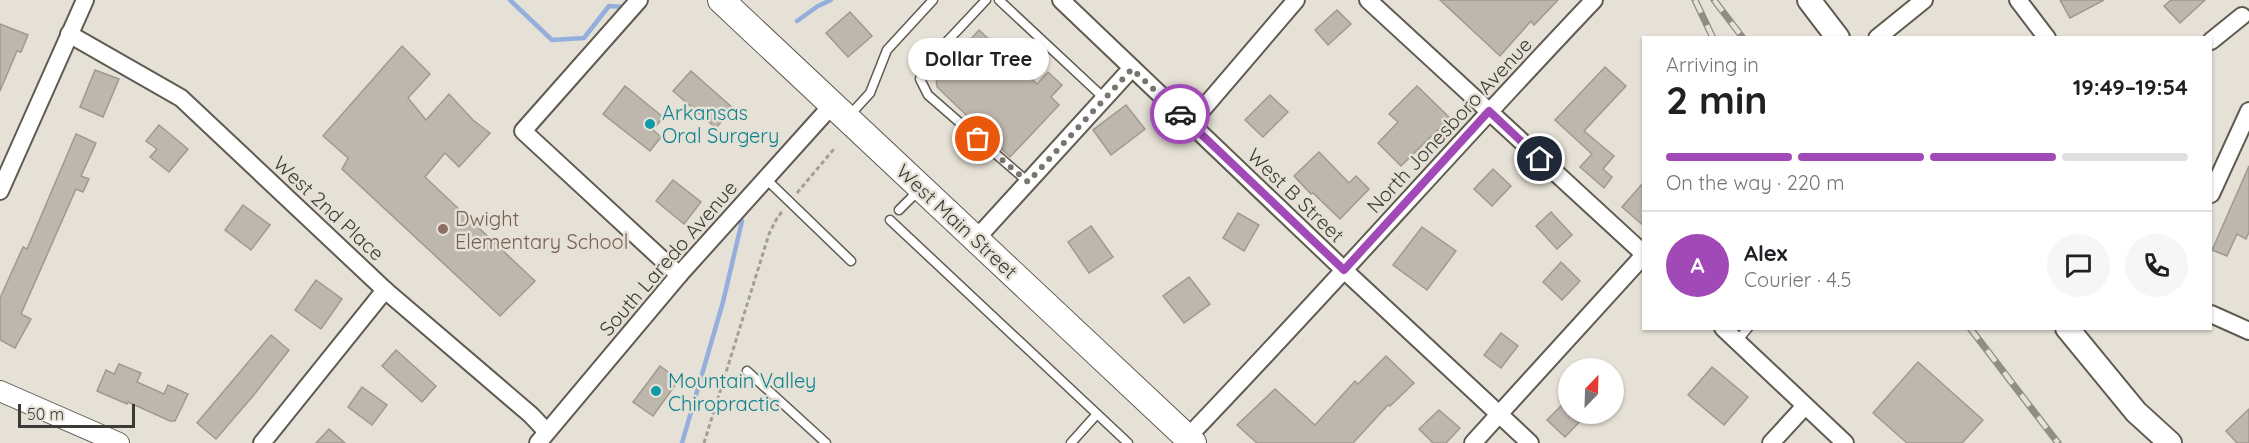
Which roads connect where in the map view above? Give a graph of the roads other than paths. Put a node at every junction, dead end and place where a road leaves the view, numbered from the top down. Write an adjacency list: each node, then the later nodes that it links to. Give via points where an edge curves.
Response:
1 (85, 0): 15 (street)
2 (639, 0): 39 (street, via 523,131)
3 (721, 0): 22 (main road, West Main Street)
4 (933, 0): 22 (lane, via 887,50 870,93)
5 (986, 0): 28 (lane, via 924,66 920,79 928,95)
6 (999, 0): 21 (lane)
7 (1061, 0): 20 (street, West B Street)
8 (1296, 0): 25 (street)
9 (1368, 0): 23 (street)
10 (1594, 0): 23 (street, North Jonesboro Avenue)
11 (1809, 0): 16 (main road)
12 (1924, 0): 17 (street)
13 (2018, 0): 18 (street)
14 (2242, 16): 19 (street)
15 (69, 34): 26 (street); 40 (street, West 2nd Place, via 181,98)
16 (1836, 36)
17 (1880, 36)
18 (2045, 36)
19 (2212, 40)
20 (1132, 69): 21 (street); 25 (street, West B Street)
21 (1105, 99): 28 (street)
22 (840, 111): 27 (street, South Laredo Avenue); 29 (main road, West Main Street)
23 (1489, 111): 35 (street); 38 (street, North Jonesboro Avenue)
24 (2249, 111): 31 (street)
25 (1190, 124): 38 (street, West B Street)
26 (7, 155): 30 (street)
27 (766, 179): 37 (lane); 39 (street, South Laredo Avenue)
28 (1028, 182): 34 (street)
29 (921, 187): 32 (lane); 34 (main road, West Main Street)
30 (0, 191)
31 (2212, 192)
32 (899, 210)
33 (890, 220): 48 (lane)
34 (976, 239): 51 (main road, West Main Street)
35 (1642, 252)
36 (1642, 256): 49 (street)
37 (851, 261)
38 (1344, 270): 49 (street, West B Street); 51 (street, North Jonesboro Avenue)
39 (679, 275): 50 (street, South Laredo Avenue)
40 (385, 290): 50 (street, West 2nd Place, via 531,415); 53 (street)
41 (2212, 314): 43 (street)
42 (2069, 330): 61 (main road, via 2136,412)
43 (2249, 331)
44 (1742, 335): 47 (street)
45 (747, 371): 54 (lane)
46 (0, 391): 52 (street)
47 (1805, 406): 59 (street); 60 (street)
48 (1097, 414): 55 (lane); 56 (lane)
49 (1499, 414): 57 (street); 58 (street, West B Street)
50 (542, 438)
51 (1187, 441)
52 (119, 443)
53 (262, 443)
54 (826, 443)
55 (1071, 443)
56 (1128, 443)
57 (1473, 443)
58 (1530, 443)
59 (1771, 443)
60 (1845, 443)
61 (2170, 443)

